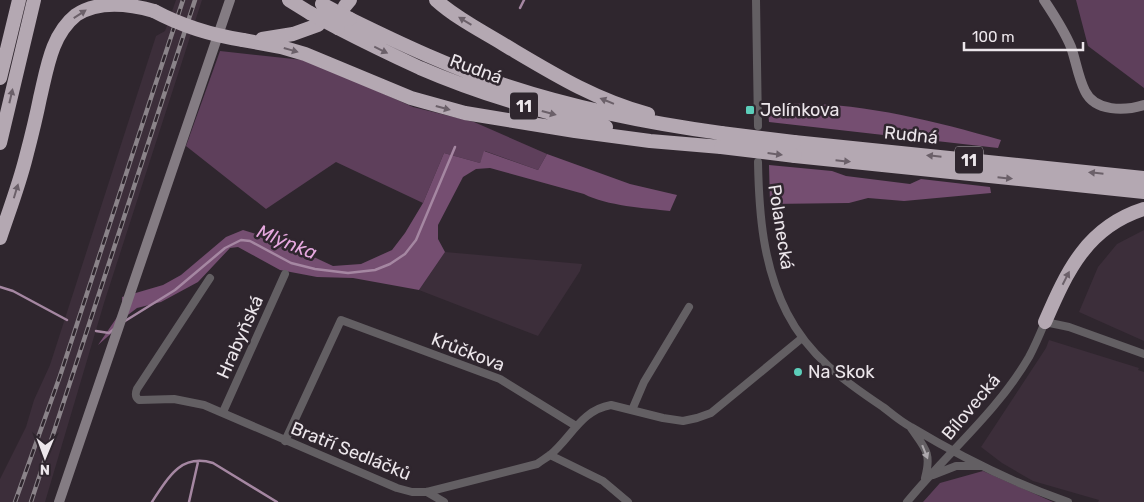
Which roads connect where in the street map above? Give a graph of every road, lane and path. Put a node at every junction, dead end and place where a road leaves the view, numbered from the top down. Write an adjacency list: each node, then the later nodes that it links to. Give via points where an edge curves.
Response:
1 (19, 0): 13 (highway)
2 (34, 0): 17 (highway, one-way to 2)
3 (133, 0): 11 (highway)
4 (230, 0): 40 (street)
5 (289, 0): 10 (highway, Rudná / 11)
6 (436, 0): 16 (highway, one-way to 6, via 594,96 469,24)
7 (756, 0): 15 (street)
8 (1044, 0): 14 (street, via 1068,41 1090,98 1110,108)
9 (348, 8): 10 (highway, Rudná / 11, bridge); 16 (highway, Rudná / 11, via 428,56 497,83 630,119)
10 (316, 10): 12 (highway, via 292,34); 18 (highway, Rudná / 11, one-way to 18, bridge, via 338,28 421,68 474,89 531,108 618,130)
11 (154, 11): 12 (highway, bridge, via 197,30); 23 (highway, one-way to 11, via 25,159 52,52 63,29 85,10 106,5 138,6)
12 (243, 40): 18 (highway, one-way to 18, via 305,54 411,98 465,113 650,141)
13 (0, 78)
14 (1144, 105)
15 (758, 126)
16 (721, 133): 20 (highway, Rudná / 11, one-way to 16, bridge)
17 (0, 143)
18 (721, 147): 21 (highway, Rudná / 11, one-way to 21, bridge)
19 (758, 162): 28 (street, Polanecká, via 758,196 768,262 782,303)
20 (1144, 178)
21 (1144, 192)
22 (1144, 209): 27 (highway, one-way to 22, via 1067,275 1086,246 1111,224)
23 (0, 238)
24 (285, 274): 31 (street, Hrabyňská)
25 (210, 278): 31 (street, Bratří Sedláčků, via 135,395 139,400 180,400)
26 (689, 307): 30 (street, via 644,382)
27 (1045, 322): 29 (street, via 1069,327); 35 (street, Bílovecká, via 1023,367)
28 (802, 338): 30 (street, Bratří Sedláčků, via 711,414 683,421); 33 (street, Polanecká, via 840,378)
29 (1144, 354)
30 (632, 410): 32 (street, Bratří Sedláčků, via 604,406 586,415)
31 (223, 412): 34 (street, Bratří Sedláčků)
32 (576, 426): 34 (street, Krůčkova, via 500,379 341,320); 36 (street, Bratří Sedláčků)
33 (909, 427): 35 (street, Polanecká); 38 (street, one-way to 38, via 927,451 929,464)
34 (285, 441): 39 (street, Bratří Sedláčků, via 397,488)
35 (954, 451): 37 (street, Polanecká); 38 (street, Bílovecká)
36 (550, 455): 39 (street, Bratří Sedláčků, via 537,464); 42 (street, via 603,481)
37 (984, 467): 38 (street, via 956,466); 44 (street, Polanecká)
38 (925, 480): 43 (street, Bílovecká)
39 (427, 492): 41 (street)
40 (59, 502)
41 (444, 502)
42 (628, 502)
43 (907, 502)
44 (1068, 502)

